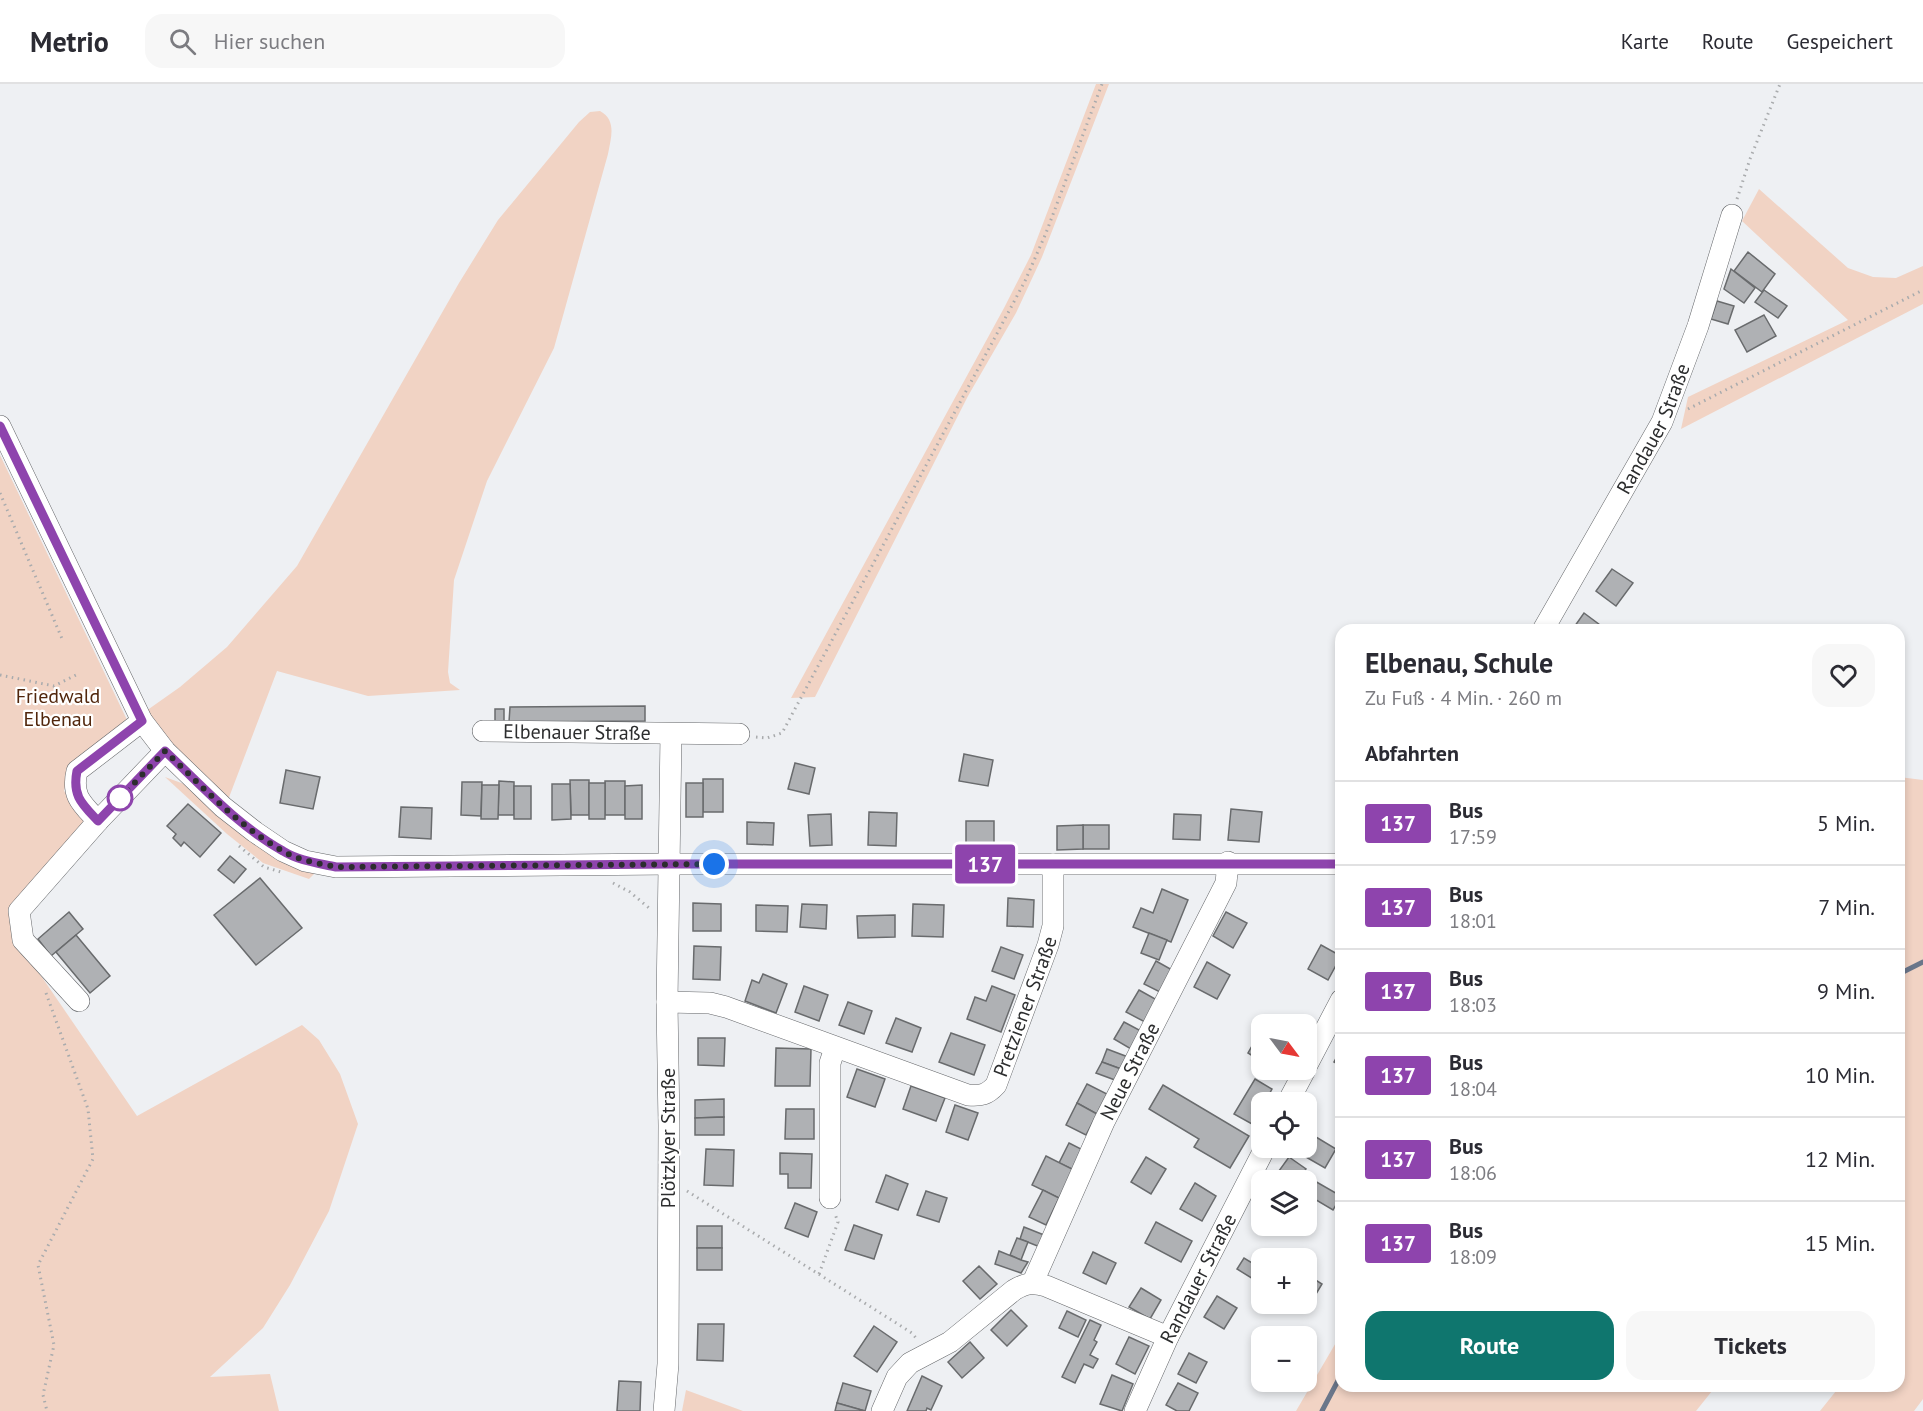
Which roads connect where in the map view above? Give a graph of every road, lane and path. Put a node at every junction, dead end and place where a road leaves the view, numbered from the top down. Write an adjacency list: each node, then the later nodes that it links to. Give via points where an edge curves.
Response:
1 (1102, 84): 15 (path, via 1025,280 782,734 767,738)
2 (1780, 84): 3 (path)
3 (1732, 215): 5 (street, Randauer Straße, via 1698,326)
4 (1923, 290): 5 (path)
5 (1662, 422): 8 (street, Randauer Straße)
6 (0, 426): 12 (street)
7 (0, 494): 9 (path)
8 (1546, 624)
9 (63, 641)
10 (78, 674): 11 (path, via 54,686)
11 (0, 675)
12 (142, 721): 16 (street); 17 (street, via 77,771 74,783 78,798)
13 (483, 731): 14 (street, Elbenauer Straße)
14 (671, 734): 15 (street, Elbenauer Straße); 19 (street, Elbenauer Straße)
15 (740, 734)
16 (165, 751): 17 (street); 19 (street, via 223,807 283,852 305,861 336,867)
17 (98, 821): 23 (street, via 19,911 23,940)
18 (1228, 862): 20 (street); 21 (street); 32 (street, Neue Straße, via 1226,883 1104,1122)
19 (669, 864): 20 (street); 24 (street, Plötzkyer Straße)
20 (1053, 864): 27 (street, Pretziener Straße, via 1053,926 1048,945 996,1085 989,1093 968,1095)
21 (1335, 864)
22 (45, 992): 35 (path, via 88,1109 93,1159 38,1265 54,1345 43,1395)
23 (79, 1001)
24 (667, 1002): 27 (street, Pretziener Straße, via 726,1007); 29 (street, Plötzkyer Straße)
25 (1335, 1012): 26 (street)
26 (1317, 1047)
27 (835, 1048): 30 (street, via 830,1063)
28 (1260, 1158): 33 (street, Randauer Straße)
29 (669, 1186): 31 (path, via 681,1187); 36 (street, Plötzkyer Straße)
30 (830, 1198): 31 (path, via 838,1222)
31 (819, 1274): 34 (path, via 912,1333)
32 (1033, 1282): 33 (street); 34 (street, via 1014,1290 950,1342)
33 (1168, 1337): 38 (street, Randauer Straße)
34 (926, 1355): 37 (street, via 897,1377)
35 (47, 1411)
36 (664, 1411)
37 (882, 1411)
38 (1135, 1411)

